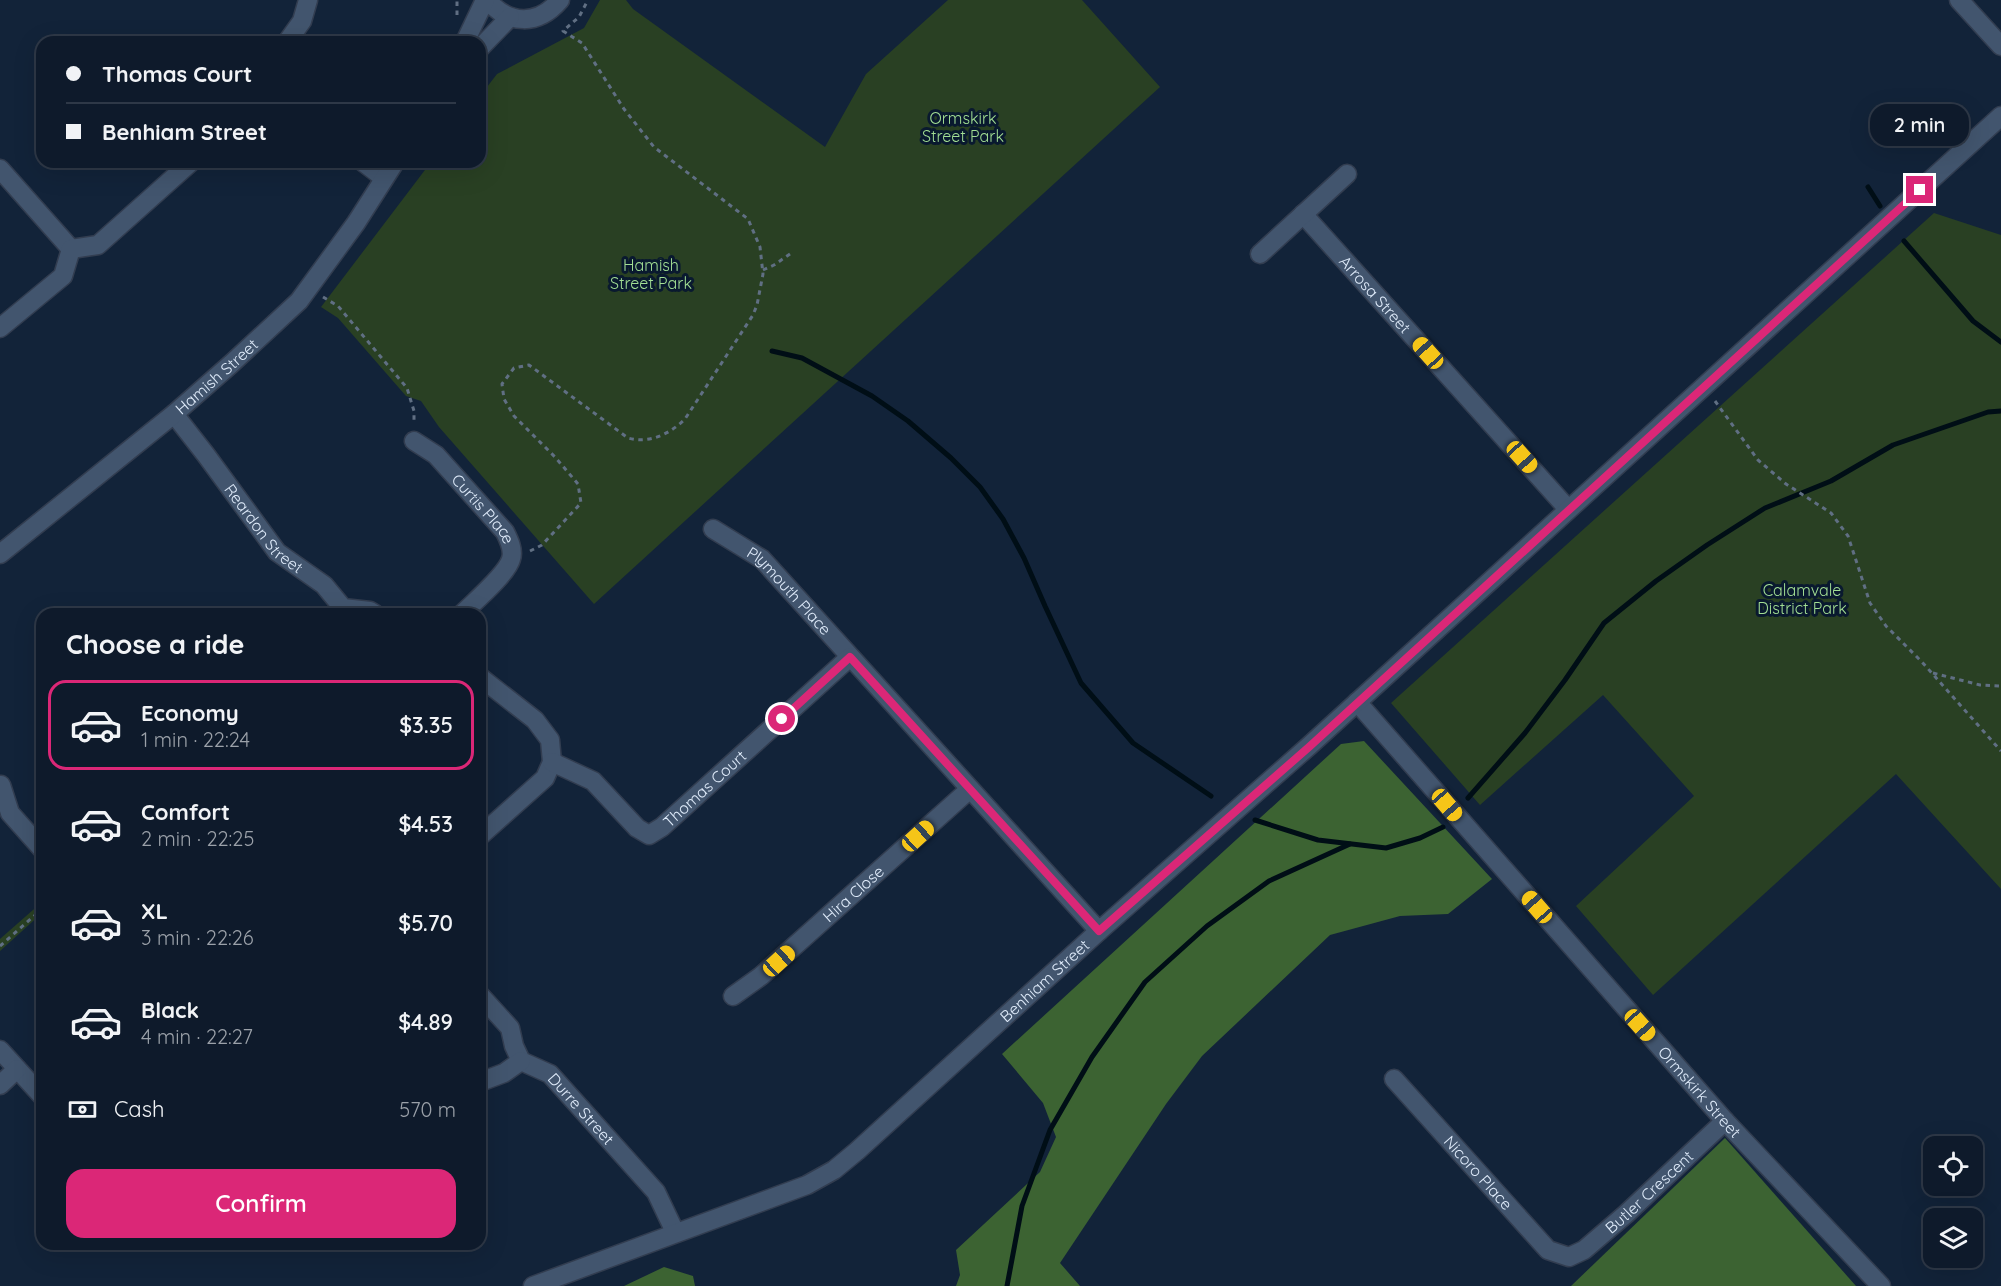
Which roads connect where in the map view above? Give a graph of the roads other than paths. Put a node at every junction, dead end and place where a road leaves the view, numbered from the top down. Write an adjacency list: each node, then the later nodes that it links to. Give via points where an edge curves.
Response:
1 (308, 0): 6 (street, via 302,21)
2 (486, 0): 5 (street); 7 (street)
3 (560, 0): 5 (street, via 539,17)
4 (1959, 0): 9 (street)
5 (510, 17): 8 (street)
6 (291, 36)
7 (468, 36)
8 (486, 42)
9 (2001, 46)
10 (2001, 116): 23 (street, Benhiam Street)
11 (184, 168): 18 (street, via 98,245)
12 (371, 168): 16 (street)
13 (391, 168): 16 (street, Hamish Street)
14 (0, 169): 18 (street)
15 (1347, 174): 17 (street)
16 (384, 178): 21 (street, Hamish Street, via 299,301)
17 (1303, 214): 19 (street); 23 (street, Arrosa Street)
18 (70, 249): 20 (street, via 63,276)
19 (1260, 254)
20 (0, 328)
21 (174, 414): 25 (street, Hamish Street); 26 (street, Reardon Street, via 277,552 324,585)
22 (414, 441): 27 (street, Curtis Place, via 436,455 505,532 511,545 512,559 506,570)
23 (1568, 508): 30 (street, Benhiam Street)
24 (713, 529): 28 (street, Plymouth Place, via 762,559)
25 (0, 554)
26 (339, 608)
27 (468, 608)
28 (850, 657): 31 (street, Thomas Court, via 649,835 637,828 593,781); 33 (street, Plymouth Place)
29 (486, 682): 31 (street, via 535,720 550,740)
30 (1357, 702): 36 (street, Benhiam Street); 46 (street, Ormskirk Street)
31 (552, 762): 34 (street, via 545,778)
32 (2, 785): 35 (street, via 10,813)
33 (970, 789): 36 (street, Plymouth Place); 37 (street, Hira Close)
34 (486, 831)
35 (36, 842)
36 (1099, 931): 47 (street, Benhiam Street, via 834,1170 807,1185)
37 (734, 996)
38 (486, 1002): 40 (street, via 510,1028)
39 (0, 1050): 41 (street)
40 (521, 1061): 43 (street); 47 (street, Durre Street, via 550,1074 649,1183)
41 (17, 1069): 44 (street); 45 (street)
42 (1394, 1079): 48 (street, Nicoro Place, via 1548,1250)
43 (486, 1080)
44 (0, 1085)
45 (36, 1090)
46 (1725, 1121): 48 (street, Butler Crescent, via 1626,1214 1584,1250); 50 (street, Ormskirk Street)
47 (675, 1232): 49 (street, Benhiam Street)
48 (1569, 1257)
49 (533, 1286)
50 (1881, 1286)

